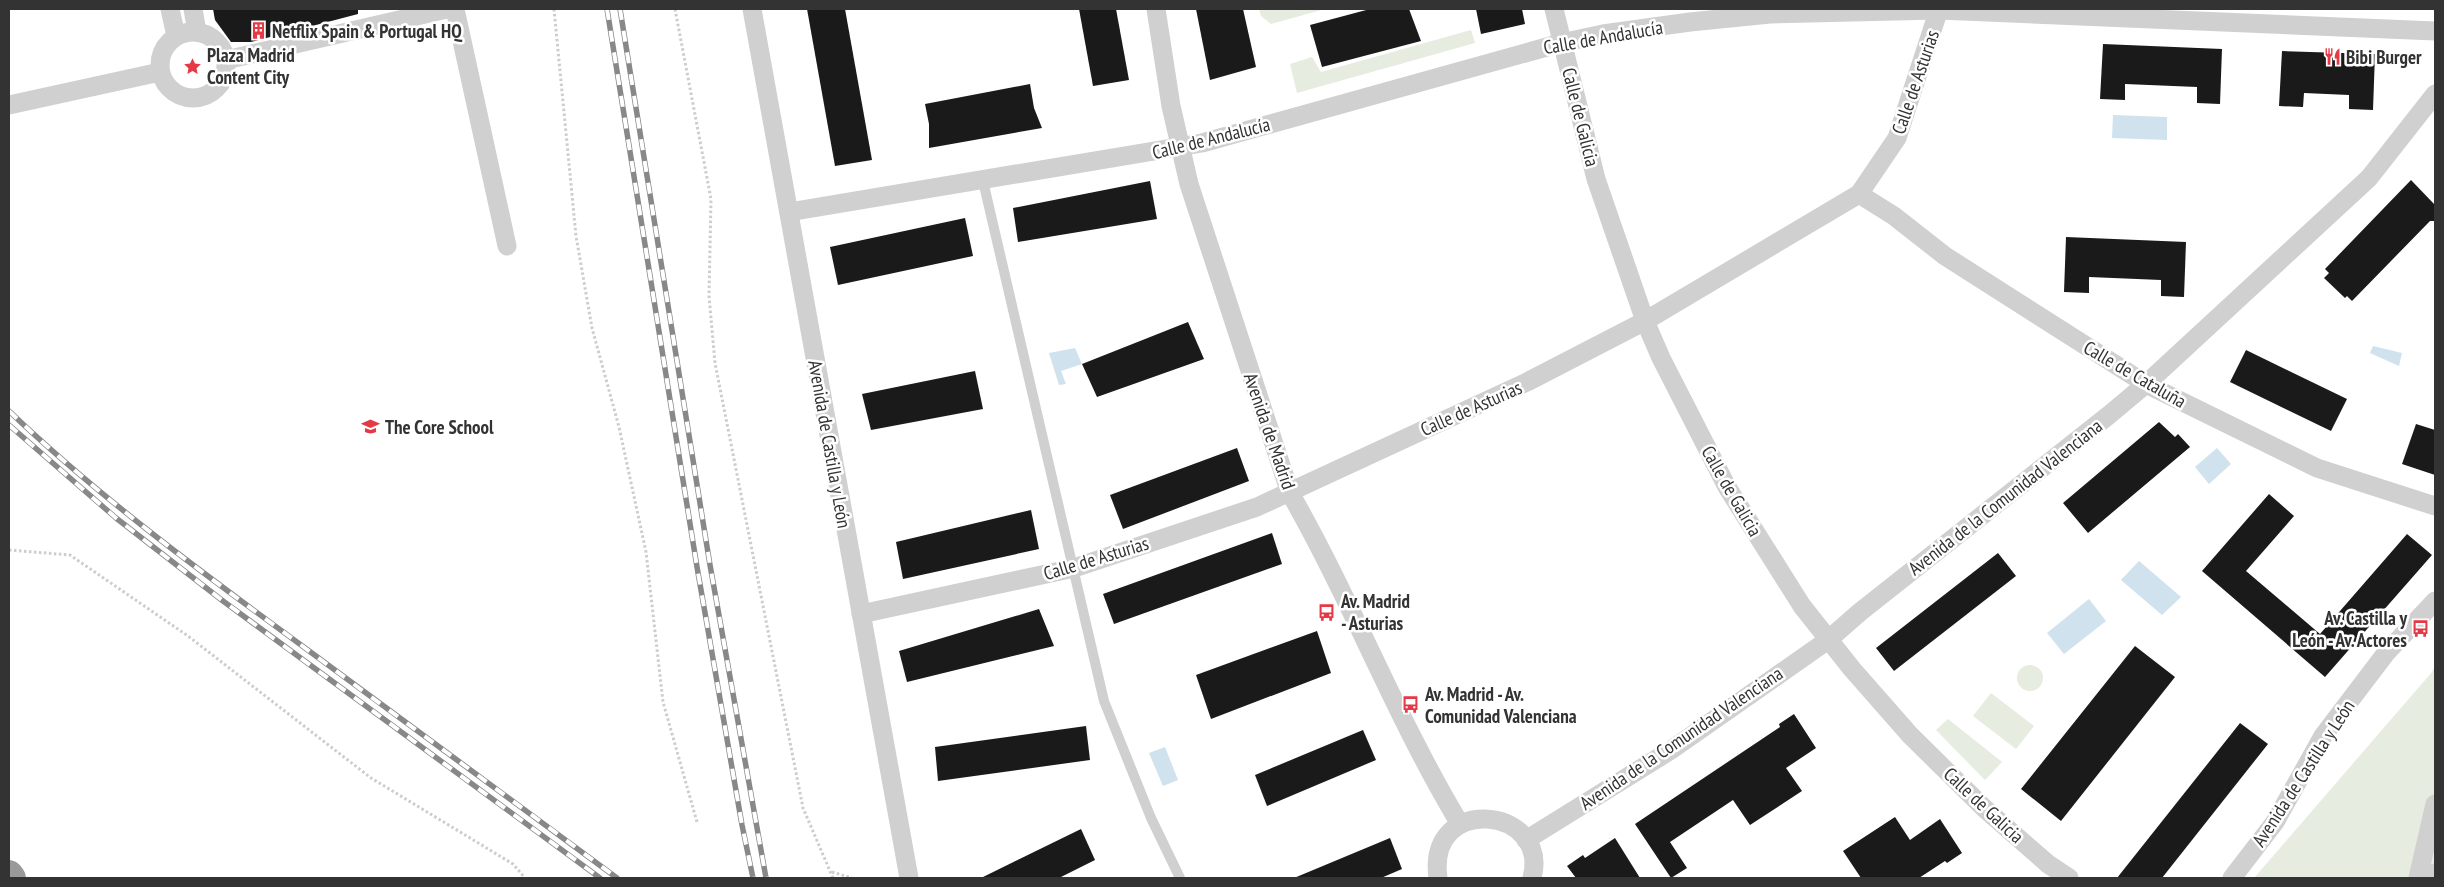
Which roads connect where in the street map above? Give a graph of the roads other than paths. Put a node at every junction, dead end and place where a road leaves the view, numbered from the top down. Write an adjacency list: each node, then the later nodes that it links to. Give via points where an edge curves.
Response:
1 (170, 9): 11 (street)
2 (193, 9): 10 (street)
3 (446, 9): 13 (street)
4 (454, 9): 21 (street)
5 (752, 9): 20 (street, Avenida de Castilla y León)
6 (1156, 9): 17 (street, Avenida de Madrid)
7 (1554, 9): 12 (street, Calle de Galicia)
8 (1939, 9): 9 (street, Calle de Andalucía); 12 (street, Calle de Andalucía, via 1760,15 1651,27); 19 (street, Calle de Asturias, via 1897,138)
9 (2435, 30)
10 (197, 32): 11 (street); 13 (street, via 216,41)
11 (176, 36): 14 (street, via 162,51)
12 (1561, 43): 17 (street, Calle de Andalucía); 22 (street, Calle de Galicia, via 1596,179)
13 (226, 60): 14 (street, via 222,82 201,98 178,95 164,82)
14 (160, 72): 16 (street)
15 (2435, 94): 23 (street, Avenida de la Comunidad Valenciana, via 2368,178)
16 (9, 105)
17 (1181, 148): 18 (street, Calle de Andalucía); 24 (street, Avenida de Madrid, via 1189,184)
18 (983, 181): 20 (street, Calle de Andalucía); 26 (lane)
19 (1859, 194): 22 (street, Calle de Asturias); 23 (street, Calle de Cataluña, via 1894,216 1945,256)
20 (789, 212): 28 (street, Avenida de Castilla y León)
21 (507, 246)
22 (1645, 321): 24 (street, Calle de Asturias, via 1527,382 1309,481); 29 (street, Calle de Galicia, via 1727,487 1802,606)
23 (2146, 384): 25 (street, Calle de Cataluña, via 2317,468); 29 (street, Avenida de la Comunidad Valenciana)
24 (1290, 493): 26 (street, Calle de Asturias); 31 (street, Avenida de Madrid, via 1309,525 1388,691)
25 (2435, 506)
26 (1074, 568): 28 (street, Calle de Asturias); 37 (lane, via 1104,701 1151,818)
27 (2435, 600): 41 (street, Avenida de Castilla y León, via 2386,653 2323,736 2275,822)
28 (861, 614): 36 (street, Avenida de Castilla y León)
29 (1828, 640): 32 (street, Avenida de la Comunidad Valenciana, via 1671,750); 40 (street, Calle de Galicia, via 1910,735 2048,864)
30 (2435, 804): 34 (street)
31 (1460, 824): 32 (street, via 1474,819 1505,821); 38 (street, via 1440,849)
32 (1526, 840): 39 (street, via 1533,855)
33 (9, 874): 35 (highway)
34 (2427, 877)
35 (12, 878)
36 (909, 878)
37 (1180, 878)
38 (1438, 878)
39 (1532, 878)
40 (2069, 878)
41 (2232, 878)

